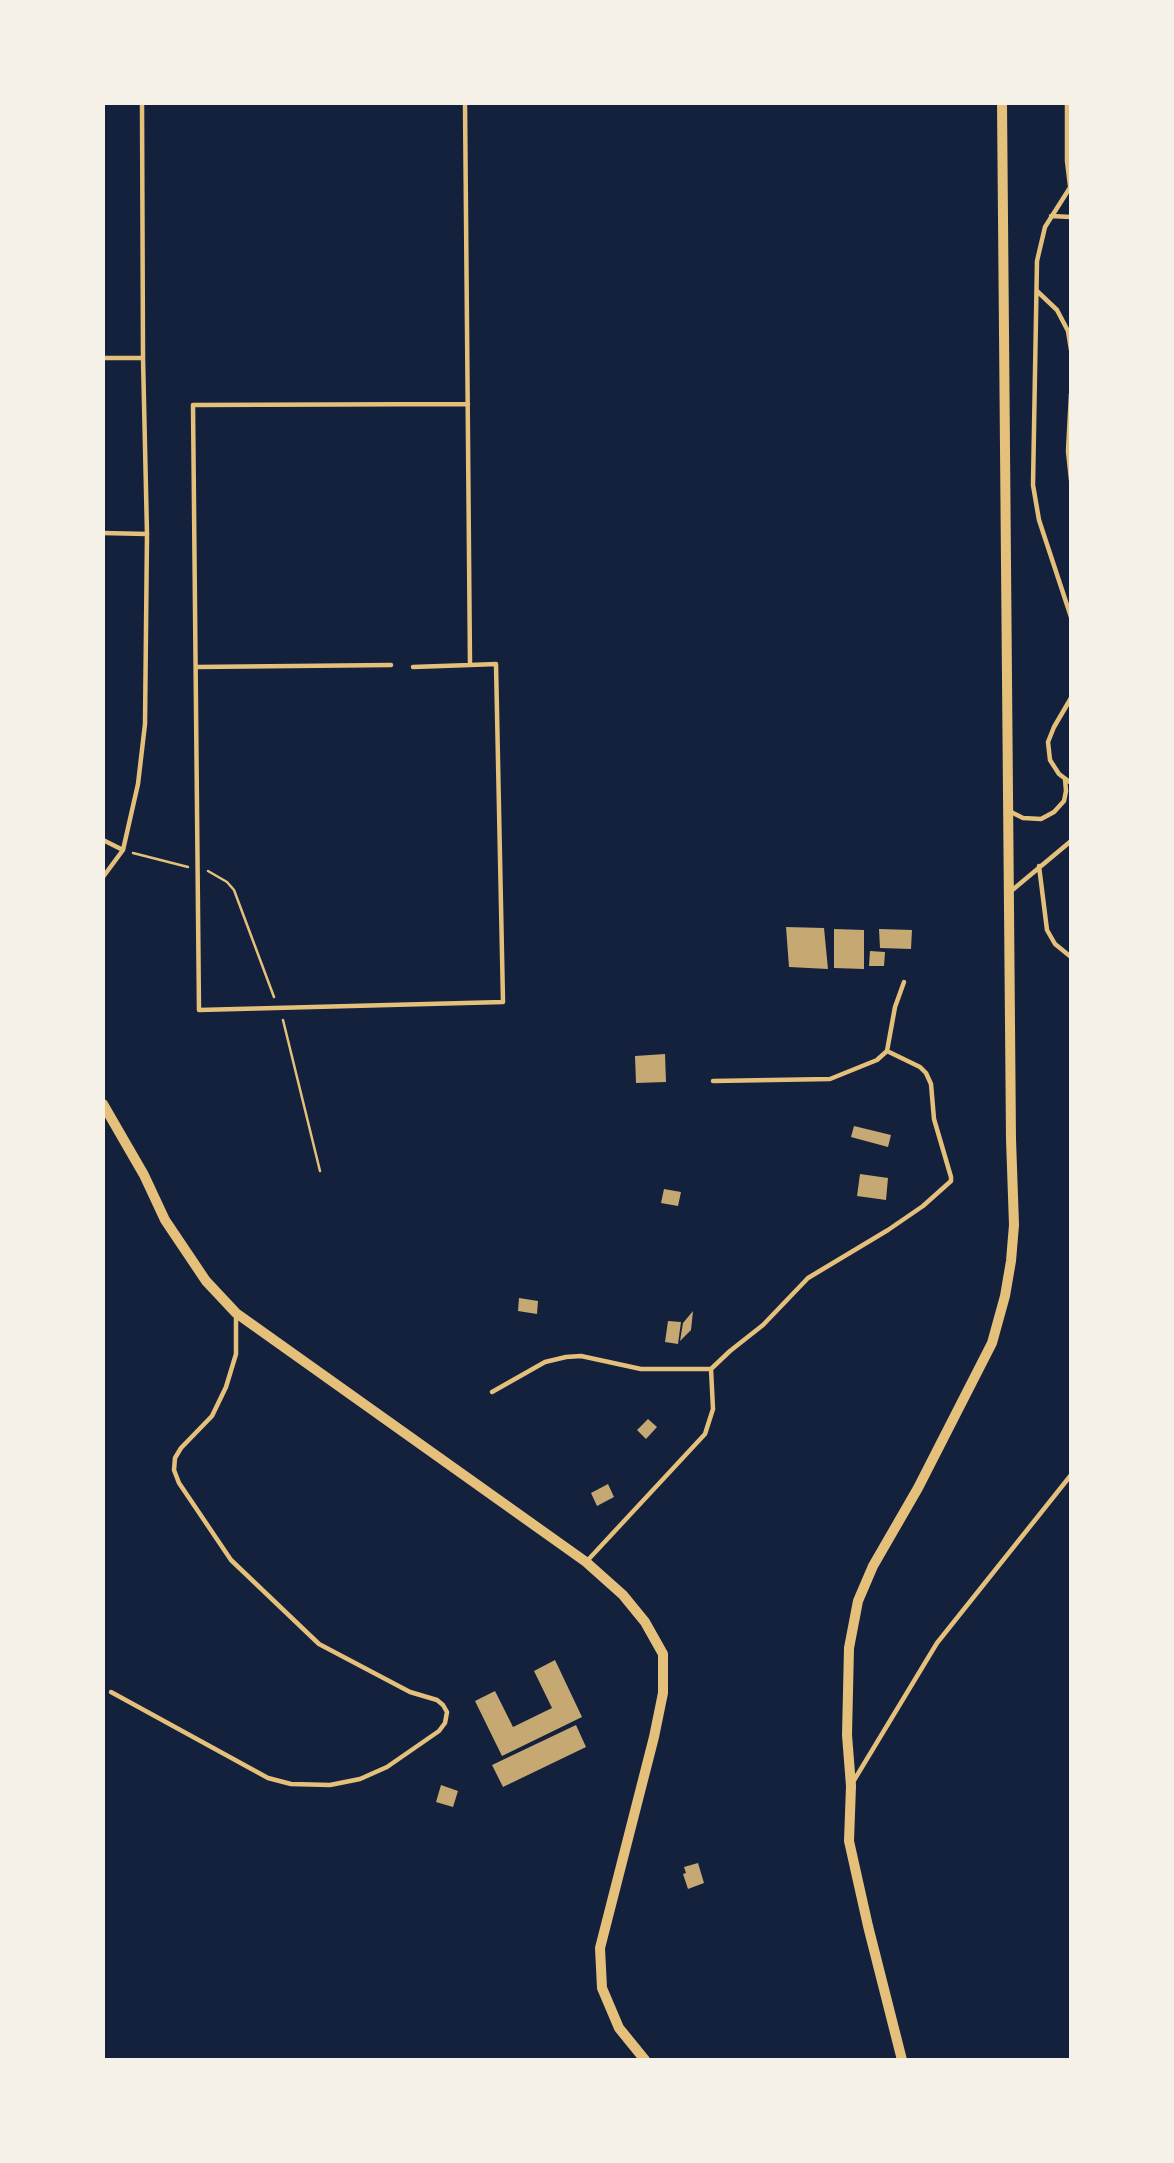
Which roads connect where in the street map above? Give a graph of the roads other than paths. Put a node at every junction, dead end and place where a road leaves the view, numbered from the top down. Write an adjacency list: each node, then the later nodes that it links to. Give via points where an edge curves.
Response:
1 (142, 103): 11 (lane)
2 (465, 103): 13 (lane)
3 (1002, 103): 25 (street)
4 (1067, 103): 5 (lane)
5 (1070, 186): 6 (lane)
6 (1050, 216): 7 (lane); 8 (lane, via 1037,261)
7 (1071, 217)
8 (1037, 290): 9 (lane, via 1057,310); 17 (lane, via 1033,485 1039,520)
9 (1071, 350)
10 (103, 358): 11 (lane)
11 (143, 358): 16 (lane)
12 (1071, 394): 14 (lane)
13 (468, 404): 19 (lane); 20 (lane, via 193,405)
14 (1071, 480)
15 (103, 533): 16 (lane)
16 (147, 534): 28 (lane, via 145,724)
17 (1071, 617)
18 (391, 665): 20 (lane)
19 (470, 665): 20 (lane, via 496,664 503,1002 199,1010); 21 (lane)
20 (196, 667)
21 (413, 667)
22 (1071, 698): 23 (lane, via 1048,742 1050,760)
23 (1065, 779): 24 (lane); 25 (lane, via 1063,801 1054,812 1029,819)
24 (1071, 783)
25 (1008, 811): 31 (street)
26 (103, 840): 28 (lane)
27 (1071, 841): 29 (lane)
28 (123, 850): 30 (lane)
29 (1039, 866): 31 (lane); 32 (lane, via 1046,930)
30 (103, 877)
31 (1010, 892): 43 (street, via 1014,1225 1005,1296 992,1343 858,1601 849,1648 846,1735)
32 (1071, 957)
33 (904, 982): 34 (lane)
34 (887, 1051): 35 (lane, via 877,1060 830,1079); 38 (lane, via 926,1073 951,1181 888,1230 808,1278 763,1325)
35 (713, 1081)
36 (103, 1104): 37 (street, via 165,1220 206,1281)
37 (236, 1313): 41 (street); 42 (lane, via 236,1354 226,1387 212,1416 175,1458 179,1483 231,1560 319,1644 410,1692 437,1700 447,1712 445,1723 387,1767 360,1779 330,1785 291,1784 268,1778)
38 (710, 1369): 39 (lane, via 641,1369 566,1357 545,1362); 41 (lane, via 713,1409 705,1434)
39 (492, 1392)
40 (1071, 1475): 43 (lane, via 937,1643)
41 (586, 1562): 44 (street, via 623,1595 663,1654 663,1693 654,1737 600,1948 602,1988 619,2028)
42 (111, 1692)
43 (851, 1786): 45 (street, via 849,1841)
44 (645, 2060)
45 (902, 2060)

